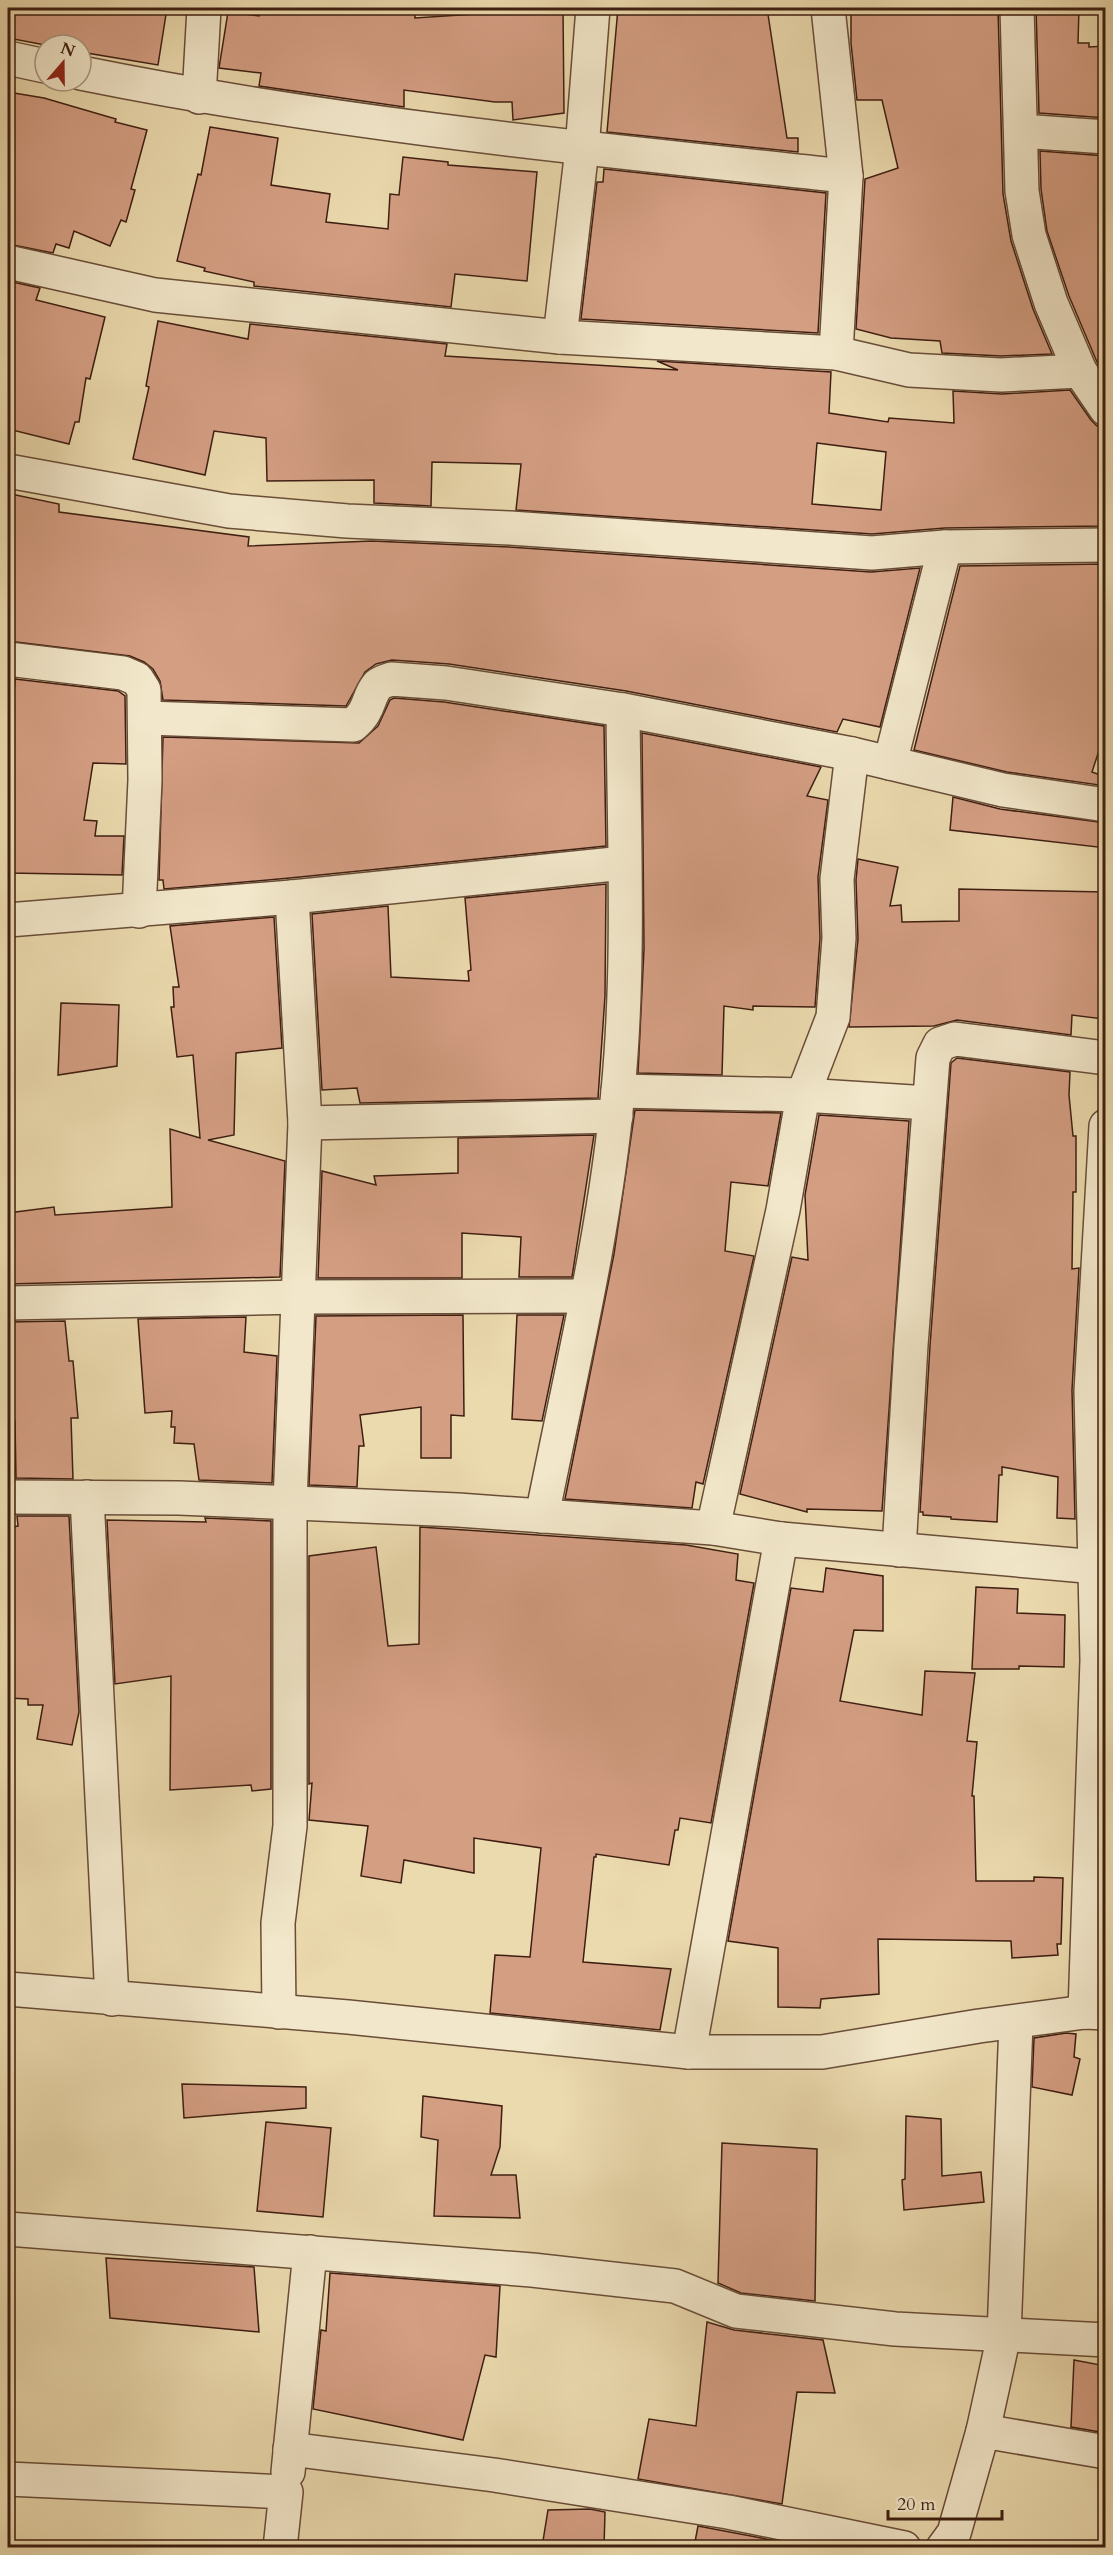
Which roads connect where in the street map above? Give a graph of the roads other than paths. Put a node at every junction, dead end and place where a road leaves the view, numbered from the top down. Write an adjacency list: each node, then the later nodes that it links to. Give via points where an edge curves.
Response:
1 (204, 8): 8 (street)
2 (593, 8): 11 (street)
3 (828, 8): 12 (street)
4 (1017, 8): 9 (street)
5 (8, 58): 6 (street)
6 (33, 63)
7 (93, 75): 8 (street)
8 (199, 97): 11 (street)
9 (1021, 131): 10 (street); 16 (street, via 1022,191 1029,235 1051,303)
10 (1106, 137)
11 (582, 149): 12 (street); 14 (street)
12 (846, 176): 15 (street)
13 (8, 262): 14 (street, via 155,295)
14 (560, 337): 15 (street)
15 (836, 353): 16 (street, via 909,370 1000,375)
16 (1080, 370): 17 (street)
17 (1106, 409)
18 (8, 471): 20 (street, via 241,512 872,553)
19 (1106, 545): 20 (street)
20 (945, 547): 25 (street)
21 (8, 658): 23 (street, via 123,673 136,679 144,690)
22 (623, 711): 23 (street, via 446,683 391,679 376,686 369,707 353,725); 24 (street); 27 (street)
23 (146, 718): 29 (street)
24 (852, 754): 25 (street); 32 (street, via 837,879 839,938 833,1017)
25 (890, 763): 26 (street, via 1003,790)
26 (1106, 805)
27 (624, 863): 28 (street); 33 (street, via 627,953)
28 (292, 897): 29 (street); 35 (street)
29 (139, 911): 30 (street)
30 (8, 920)
31 (1106, 1058): 34 (street, via 955,1039 940,1044 933,1058)
32 (803, 1095): 33 (street); 34 (street); 44 (street, via 783,1210)
33 (617, 1103): 35 (street); 37 (street)
34 (928, 1103): 46 (street)
35 (305, 1123): 38 (street)
36 (1106, 1126): 47 (street, via 1091,1391)
37 (586, 1296): 38 (street); 43 (street)
38 (300, 1297): 39 (street); 42 (street)
39 (8, 1304)
40 (8, 1497): 41 (street)
41 (87, 1497): 42 (street); 49 (street)
42 (290, 1503): 43 (street); 50 (street, via 290,1826 278,1923)
43 (542, 1516): 44 (street)
44 (713, 1528): 45 (street)
45 (781, 1539): 46 (street); 53 (street)
46 (899, 1550): 47 (street)
47 (1101, 1567): 51 (street)
48 (8, 1989): 49 (street)
49 (112, 1999): 50 (street)
50 (279, 2012): 53 (street)
51 (1095, 2013): 52 (street)
52 (1016, 2023): 53 (street, via 822,2052); 56 (street)
53 (689, 2052)
54 (8, 2229): 55 (street)
55 (310, 2252): 56 (street, via 675,2286 736,2311 895,2329); 59 (street)
56 (1004, 2335): 57 (street); 58 (street)
57 (1106, 2340)
58 (983, 2431): 60 (street); 65 (street, via 954,2533)
59 (290, 2449): 62 (street); 64 (street, via 506,2476 728,2512)
60 (1106, 2452)
61 (8, 2480): 62 (street)
62 (286, 2492): 63 (street)
63 (280, 2547)
64 (904, 2547)
65 (943, 2547)

